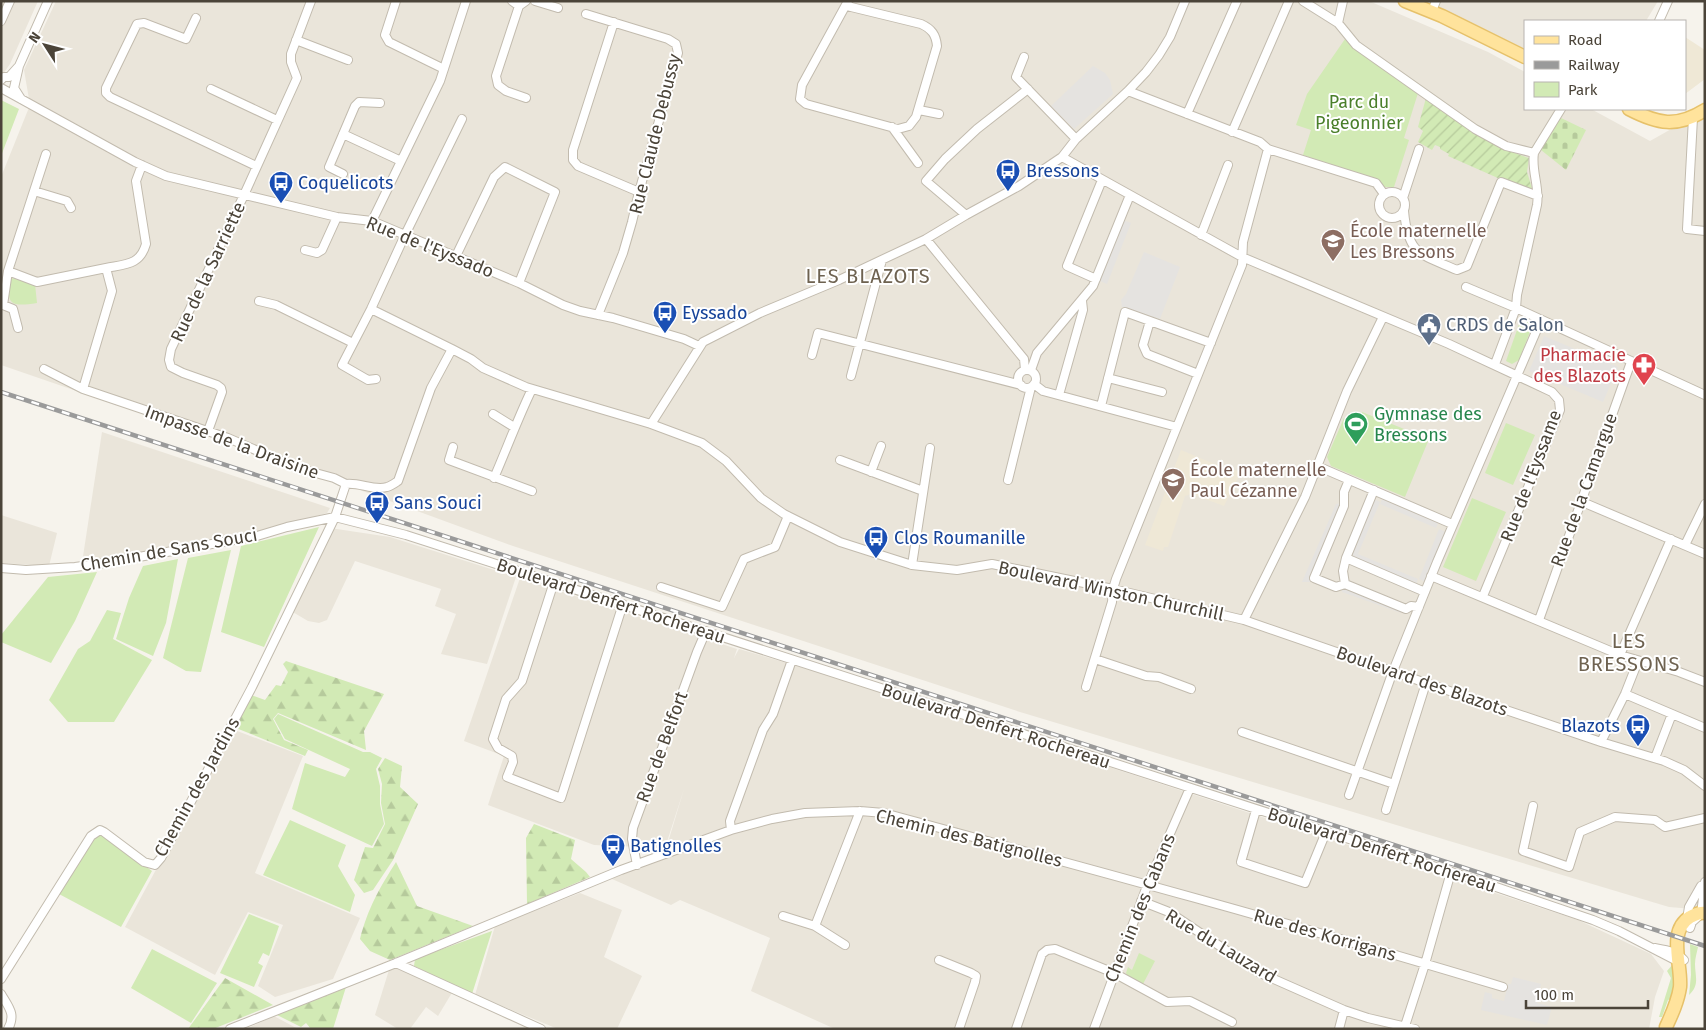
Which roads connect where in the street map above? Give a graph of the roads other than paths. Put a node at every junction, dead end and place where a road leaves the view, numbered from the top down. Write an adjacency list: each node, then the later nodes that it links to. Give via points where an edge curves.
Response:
1 (10, 1): 21 (street)
2 (48, 1): 30 (street, via 19,66)
3 (311, 1): 25 (street)
4 (396, 1): 29 (street, via 386,27 388,42)
5 (466, 1): 29 (street)
6 (526, 1): 15 (street)
7 (535, 1): 18 (street)
8 (1185, 1): 33 (street, via 1159,55)
9 (1237, 1): 41 (street)
10 (1289, 1): 46 (street)
11 (1304, 1): 24 (street)
12 (1343, 1): 24 (street)
13 (1405, 1): 17 (main road)
14 (1668, 1): 22 (street)
15 (515, 4): 34 (street, via 496,76 498,85 506,91)
16 (847, 4): 36 (street, via 930,28 937,46); 45 (street, via 802,85 800,98 806,104)
17 (1434, 6): 26 (main road)
18 (558, 8)
19 (586, 14): 23 (street, Rue Claude Debussy)
20 (196, 18): 58 (street, via 186,39 137,24 106,93)
21 (1, 20)
22 (1659, 20)
23 (614, 22): 62 (street, via 573,150 573,160 578,166); 62 (street, Rue Claude Debussy, via 668,39 678,49)
24 (1338, 23): 51 (street, via 1356,45 1475,129 1506,146)
25 (296, 40): 28 (street); 44 (street, via 291,62 297,78)
26 (1524, 56)
27 (1024, 57): 32 (street, via 1016,77)
28 (348, 60)
29 (444, 69): 54 (street)
30 (7, 82): 56 (street, Rue de l'Eyssado, via 22,100)
31 (211, 89): 44 (street)
32 (1028, 89): 48 (street); 70 (street, via 977,129 926,181)
33 (1128, 91): 41 (street); 48 (street)
34 (526, 98)
35 (380, 103): 47 (street, via 359,102)
36 (919, 110): 40 (street); 45 (street, via 909,126)
37 (1559, 110): 51 (street)
38 (1631, 110): 42 (main road, via 1658,122 1671,123)
39 (1705, 110): 42 (main road)
40 (939, 114)
41 (1186, 114): 46 (street)
42 (1692, 118): 73 (street, via 1687,229)
43 (462, 119): 74 (street)
44 (278, 120): 58 (street)
45 (892, 127): 55 (street)
46 (1232, 132): 49 (street, via 1260,142)
47 (344, 134): 54 (street); 59 (street, via 329,167)
48 (1076, 139): 53 (street)
49 (1268, 149): 63 (street, via 1376,183); 79 (street, via 1243,242)
50 (1419, 149): 67 (street)
51 (1534, 153): 66 (street)
52 (46, 154): 61 (street)
53 (1062, 157): 60 (street, Rue de l'Eyssame); 70 (street, via 1019,186)
54 (401, 161): 72 (street)
55 (918, 163)
56 (142, 165): 64 (street, Rue de l'Eyssado, via 166,176); 81 (street, via 136,181 146,244 143,253 137,261)
57 (1228, 165): 75 (street)
58 (256, 166): 64 (street)
59 (343, 174)
60 (1102, 180): 65 (street, Rue de l'Eyssame); 84 (street, via 1067,266)
61 (34, 191): 68 (street, via 68,201); 82 (street)
62 (639, 192): 90 (street, Rue Claude Debussy, via 623,253)
63 (1384, 194): 67 (street, via 1396,192); 69 (street, via 1379,202 1382,214 1394,218)
64 (244, 195): 71 (street, Rue de l'Eyssado); 122 (street, Rue de la Sarriette, via 170,354 171,367 221,388)
65 (1130, 196): 75 (street, Rue de l'Eyssame); 84 (street)
66 (1538, 196): 69 (street, via 1501,182 1467,266 1457,270 1414,249); 88 (street)
67 (1404, 198): 69 (street)
68 (71, 208)
69 (1404, 211)
70 (966, 215): 76 (street)
71 (337, 217): 72 (street, Rue de l'Eyssado); 77 (street, via 322,250 317,254)
72 (372, 221): 74 (street, Rue de l'Eyssado)
73 (1705, 230)
74 (405, 235): 78 (street, Rue de l'Eyssado); 89 (street)
75 (1202, 235): 79 (street, Rue de l'Eyssame)
76 (926, 239): 80 (street); 104 (street, via 1024,359)
77 (305, 250)
78 (456, 256): 83 (street, Rue de l'Eyssado); 83 (street, via 494,177 504,167 555,192)
79 (1242, 257): 91 (street, Rue de l'Eyssame); 97 (street)
80 (882, 260): 96 (street); 98 (street, via 711,336)
81 (106, 268): 82 (street, via 37,282); 112 (street, via 112,291)
82 (8, 271): 94 (street, via 3,306 13,309)
83 (519, 283): 90 (street, Rue de l'Eyssado, via 563,305)
84 (1094, 283): 87 (street)
85 (1466, 287): 88 (street)
86 (259, 301): 95 (street, via 276,305)
87 (1082, 301): 104 (street, via 1037,353); 115 (street, via 1083,310)
88 (1516, 308): 92 (street); 102 (street)
89 (371, 309): 95 (street); 99 (street, Boulevard Winston Churchill)
90 (598, 315): 98 (street, Rue de l'Eyssado)
91 (1383, 317): 102 (street, Rue de l'Eyssame); 127 (street, via 1347,391)
92 (1541, 320): 101 (street); 107 (street)
93 (1150, 321): 97 (street); 105 (street, via 1143,345 1147,354); 108 (street, via 1125,312)
94 (18, 328)
95 (353, 343): 109 (street, via 342,365 368,380)
96 (860, 343): 100 (street, via 818,333); 106 (street); 110 (street)
97 (1211, 343): 105 (street)
98 (699, 346): 119 (street)
99 (452, 349): 113 (street, Boulevard Winston Churchill, via 483,368); 132 (street, via 431,388 398,481 386,488)
100 (812, 355)
101 (1631, 362): 116 (street); 136 (street, Rue de la Camargue)
102 (1495, 364): 107 (street, Rue de l'Eyssame)
103 (44, 369): 112 (street, Impasse de la Draisine)
104 (1028, 370): 110 (street, via 1018,376); 111 (street, via 1035,375)
105 (1198, 374): 121 (street)
106 (851, 376)
107 (1517, 376): 140 (street); 153 (street, Rue de l'Eyssame, via 1552,392 1559,400 1560,410)
108 (1108, 378): 114 (street); 117 (street)
109 (376, 379)
110 (1021, 385): 111 (street, via 1026,388)
111 (1033, 385): 115 (street); 130 (street)
112 (83, 389): 122 (street, Impasse de la Draisine)
113 (532, 389): 119 (street, Boulevard Winston Churchill); 120 (street)
114 (1162, 392)
115 (1059, 395): 117 (street)
116 (1705, 395)
117 (1101, 406): 121 (street)
118 (492, 414): 120 (street)
119 (651, 424): 139 (street, Boulevard Winston Churchill, via 702,444 726,460 761,498)
120 (514, 427): 129 (street)
121 (1177, 427): 151 (street)
122 (208, 431): 132 (street, Impasse de la Draisine, via 297,468)
123 (881, 446): 128 (street)
124 (453, 447): 129 (street, via 449,460)
125 (930, 448): 135 (street)
126 (840, 460): 128 (street)
127 (1317, 466): 131 (street); 156 (street, via 1301,506)
128 (871, 472): 135 (street)
129 (494, 478): 134 (street)
130 (1008, 480)
131 (1349, 480): 133 (street); 149 (street, via 1344,492 1344,506 1314,578 1336,587)
132 (346, 484): 138 (street)
133 (1374, 490): 140 (street); 144 (street)
134 (532, 491)
135 (923, 492): 145 (street)
136 (1580, 500): 141 (street); 157 (street, Rue de la Camargue)
137 (1705, 504): 142 (street)
138 (335, 516): 146 (street, Chemin de Sans Souci, via 257,536 105,563 36,569); 148 (street, Boulevard Denfert Rochereau); 201 (street, Chemin des Jardins, via 252,687 161,858 151,865 104,832 95,832)
139 (788, 516): 145 (street, Boulevard Winston Churchill, via 840,542); 150 (street, via 775,547 744,559 722,607)
140 (1452, 524): 147 (street)
141 (1671, 539): 142 (street); 159 (street)
142 (1685, 545): 143 (street)
143 (1705, 554)
144 (1346, 558): 149 (street); 152 (street)
145 (912, 565): 151 (street, Boulevard Winston Churchill, via 957,570 992,564)
146 (1, 568)
147 (1432, 576): 152 (street); 153 (street)
148 (554, 582): 154 (street, Boulevard Denfert Rochereau); 154 (street, via 522,681 506,699 493,739 498,748 512,756 507,777 561,798)
149 (1345, 584): 155 (street, via 1406,609)
150 (661, 587)
151 (1113, 589): 156 (street, Boulevard Winston Churchill); 160 (street)
152 (1425, 592): 155 (street)
153 (1483, 596): 157 (street)
154 (623, 604): 158 (street, Boulevard Denfert Rochereau)
155 (1419, 607): 163 (street)
156 (1244, 620): 163 (street, Boulevard des Blazots)
157 (1539, 620): 159 (street)
158 (706, 631): 161 (street, Boulevard Denfert Rochereau); 186 (street, Rue de Belfort, via 633,828)
159 (1620, 655): 162 (street)
160 (1095, 659): 166 (street); 167 (street)
161 (792, 660): 177 (street, Boulevard Denfert Rochereau); 184 (street, via 736,802 730,821)
162 (1638, 661): 164 (street); 168 (street)
163 (1394, 671): 165 (street, Boulevard des Blazots); 174 (street)
164 (1705, 682)
165 (1426, 683): 172 (street, Boulevard des Blazots); 175 (street)
166 (1086, 687)
167 (1191, 689)
168 (1625, 694): 169 (street); 172 (street)
169 (1672, 714): 170 (street); 173 (street)
170 (1705, 728)
171 (1242, 732): 174 (street)
172 (1601, 742): 173 (street, Boulevard des Blazots)
173 (1655, 758): 176 (street, Boulevard des Blazots, via 1684,770)
174 (1357, 771): 175 (street); 178 (street)
175 (1394, 784): 181 (street)
176 (1705, 786)
177 (1190, 788): 180 (street, Boulevard Denfert Rochereau); 189 (street, Chemin des Cabans)
178 (1349, 795)
179 (1533, 806): 183 (street, via 1523,852 1569,867 1580,832 1615,817 1655,820 1665,827)
180 (1256, 810): 185 (street, Boulevard Denfert Rochereau); 185 (street, via 1241,862 1304,883)
181 (1386, 810)
182 (860, 811): 184 (street, Chemin des Batignolles, via 805,814); 189 (street, Chemin des Batignolles, via 884,812); 194 (street)
183 (1705, 818)
184 (731, 830): 186 (street, Chemin des Batignolles)
185 (1326, 832): 187 (street, Boulevard Denfert Rochereau)
186 (637, 865): 198 (street, Chemin des Batignolles)
187 (1451, 872): 196 (street, Boulevard Denfert Rochereau, via 1593,920 1653,948 1668,950); 199 (street)
188 (1705, 881): 192 (street); 193 (street, via 1689,906)
189 (1147, 886): 190 (street, Chemin des Cabans); 199 (street, Rue des Korrigans)
190 (1141, 901): 200 (street, Chemin des Cabans); 204 (street, Rue du Lauzard, via 1169,912 1260,973)
191 (783, 916): 194 (street)
192 (1704, 916): 193 (main road)
193 (1689, 923): 196 (main road, via 1678,933)
194 (815, 926): 195 (street)
195 (845, 945)
196 (1680, 959): 207 (main road, via 1680,987)
197 (939, 960): 211 (street, via 976,976)
198 (396, 963): 209 (street, Chemin des Batignolles); 210 (street)
199 (1425, 964): 202 (street, Rue des Korrigans); 206 (street)
200 (1114, 973): 205 (street, via 1166,1002 1190,1001); 212 (street, via 1055,949 1047,950 1042,954); 213 (street, Chemin des Cabans)
201 (1, 979)
202 (1503, 987)
203 (1, 994): 208 (street, via 13,1016)
204 (1344, 1010): 206 (street, Rue du Lauzard); 214 (street)
205 (1232, 1022)
206 (1405, 1028): 215 (street, Rue du Lauzard)
207 (1668, 1028)
208 (8, 1029)
209 (230, 1029)
210 (541, 1029)
211 (958, 1029)
212 (1016, 1029)
213 (1094, 1029)
214 (1339, 1029)
215 (1415, 1029)

